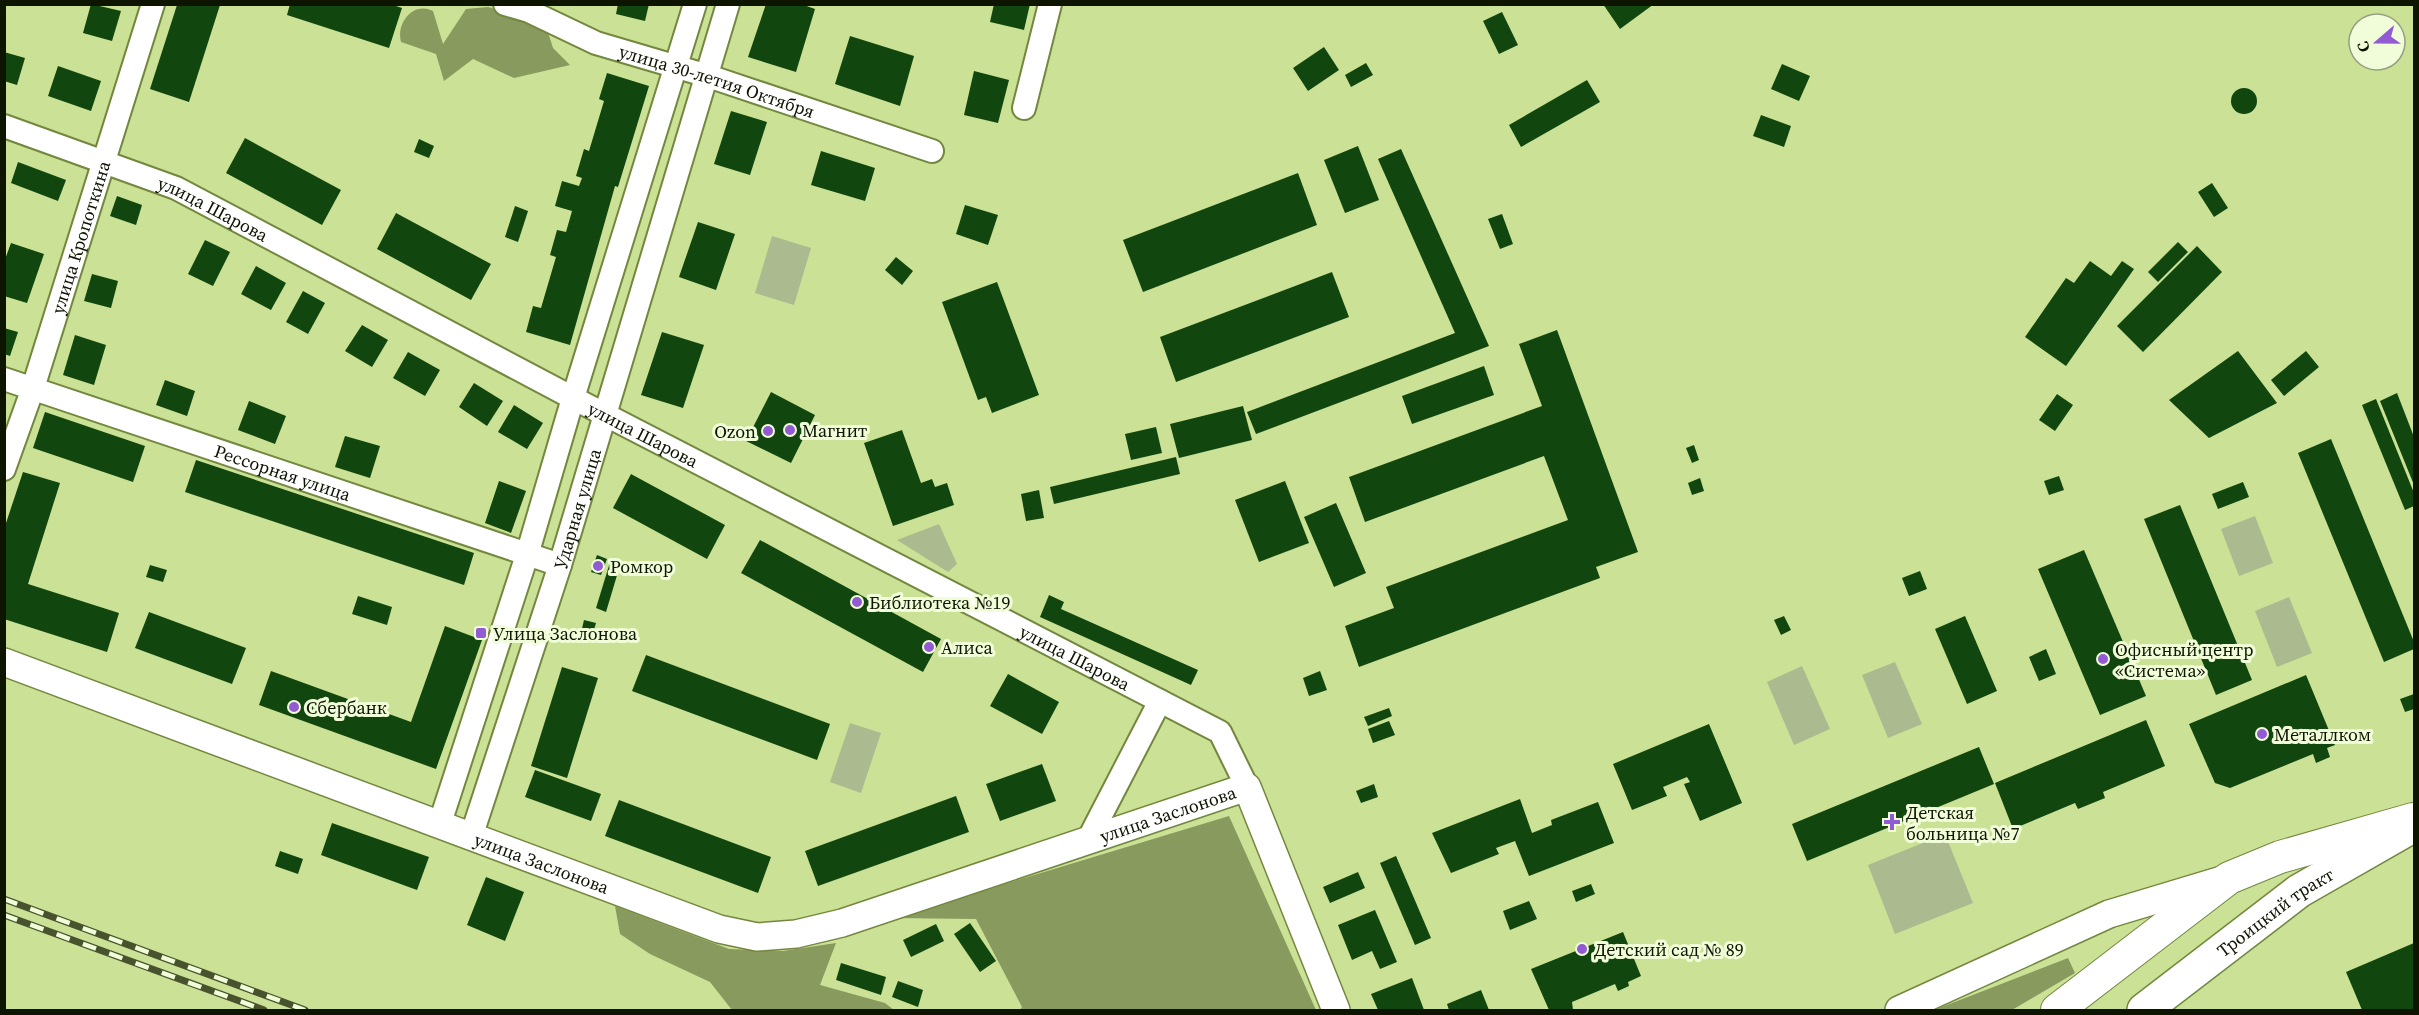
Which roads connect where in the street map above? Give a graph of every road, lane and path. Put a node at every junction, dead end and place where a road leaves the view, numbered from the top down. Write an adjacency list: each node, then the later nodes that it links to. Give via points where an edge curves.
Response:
1 (153, 4): 11 (street, улица Кропоткина)
2 (506, 4): 6 (street, улица 30-летия Октября, via 596,43)
3 (695, 4): 6 (street, Ударная улица)
4 (728, 4): 7 (street, Ударная улица)
5 (1050, 4): 8 (street)
6 (677, 67): 7 (street, улица 30-летия Октября); 14 (street, Ударная улица)
7 (708, 76): 10 (street, улица 30-летия Октября); 15 (street, Ударная улица)
8 (1024, 108)
9 (4, 126): 11 (street, улица Шарова)
10 (932, 151)
11 (104, 160): 13 (street, улица Кропоткина); 14 (street, улица Шарова, via 176,188)
12 (4, 379): 13 (street, Рессорная улица)
13 (33, 388): 16 (street, улица Кропоткина); 17 (street, Рессорная улица)
14 (573, 398): 15 (street, улица Шарова); 17 (street, Ударная улица)
15 (604, 414): 18 (street, Ударная улица); 20 (street, улица Шарова)
16 (4, 469)
17 (527, 555): 18 (street, Рессорная улица); 24 (street, Ударная улица)
18 (560, 565): 25 (street, Ударная улица)
19 (4, 662): 24 (street, улица Заслонова)
20 (1160, 701): 21 (street, улица Шарова, via 1220,732); 26 (street, улица Заслонова)
21 (1247, 787): 26 (street, улица Заслонова); 30 (street)
22 (2415, 818): 27 (main road, via 2280,856)
23 (2415, 825): 33 (main road, Троицкий тракт, via 2299,891)
24 (439, 826): 25 (street, улица Заслонова)
25 (471, 837): 26 (street, улица Заслонова, via 719,929 757,937 796,934 842,923)
26 (1088, 840)
27 (2229, 878): 28 (street); 29 (main road)
28 (2109, 914): 29 (street, via 2124,919 2133,933); 31 (street)
29 (2129, 957): 32 (main road)
30 (1336, 1011)
31 (1899, 1011)
32 (2057, 1011)
33 (2144, 1011)

